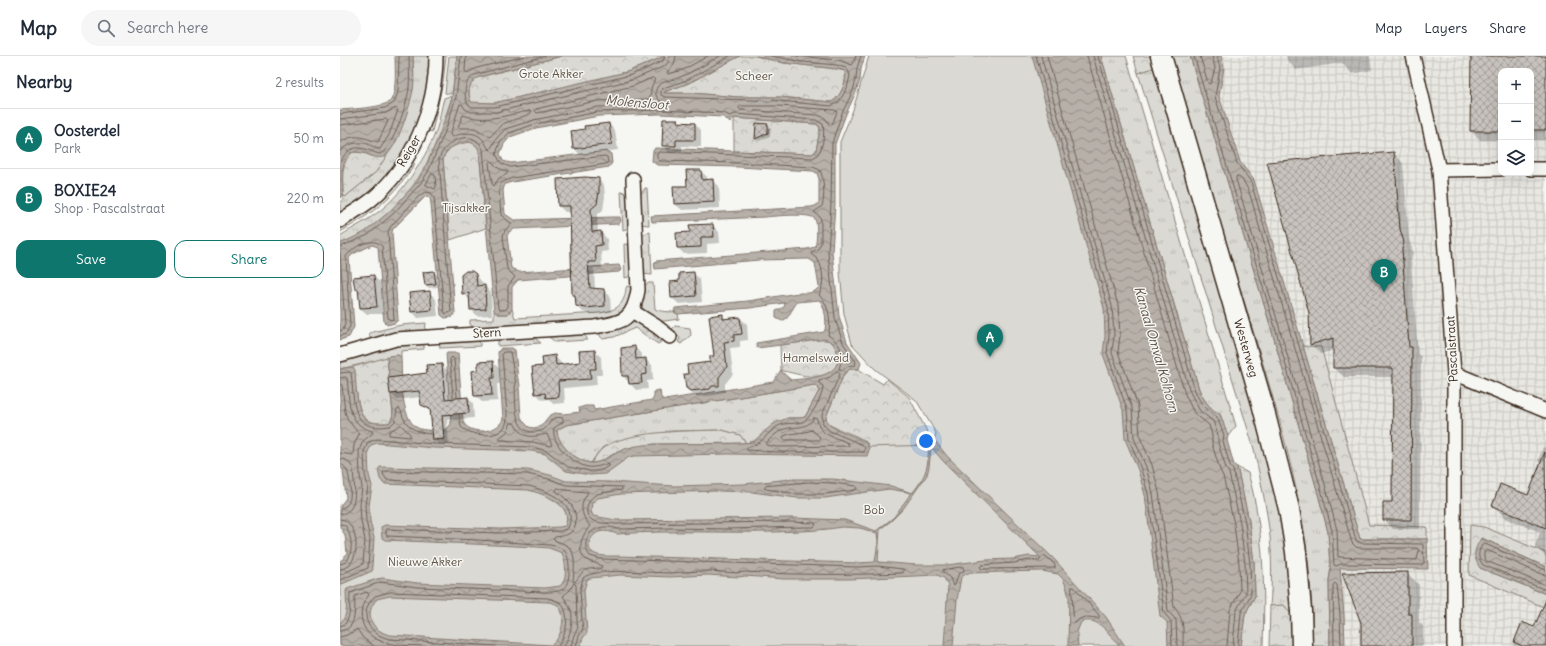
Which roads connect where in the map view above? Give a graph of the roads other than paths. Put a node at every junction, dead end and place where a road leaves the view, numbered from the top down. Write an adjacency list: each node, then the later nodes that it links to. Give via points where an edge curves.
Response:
1 (436, 56): 9 (street, Reiger, via 436,76 432,95 415,143 389,182 370,200)
2 (1161, 56): 15 (main road, Westerweg, via 1262,403 1289,508 1296,552)
3 (1413, 56): 7 (street, Pascalstraat)
4 (1498, 169): 7 (street)
5 (1534, 169): 6 (street)
6 (1546, 169)
7 (1439, 170): 13 (street, Pascalstraat)
8 (633, 179): 10 (street, via 638,290)
9 (340, 221)
10 (632, 311): 11 (street); 12 (street, Stern, via 627,318 614,324 396,339)
11 (670, 337)
12 (340, 355)
13 (1454, 373): 14 (street); 16 (street, Pascalstraat)
14 (1546, 411)
15 (1302, 646)
16 (1454, 646)

